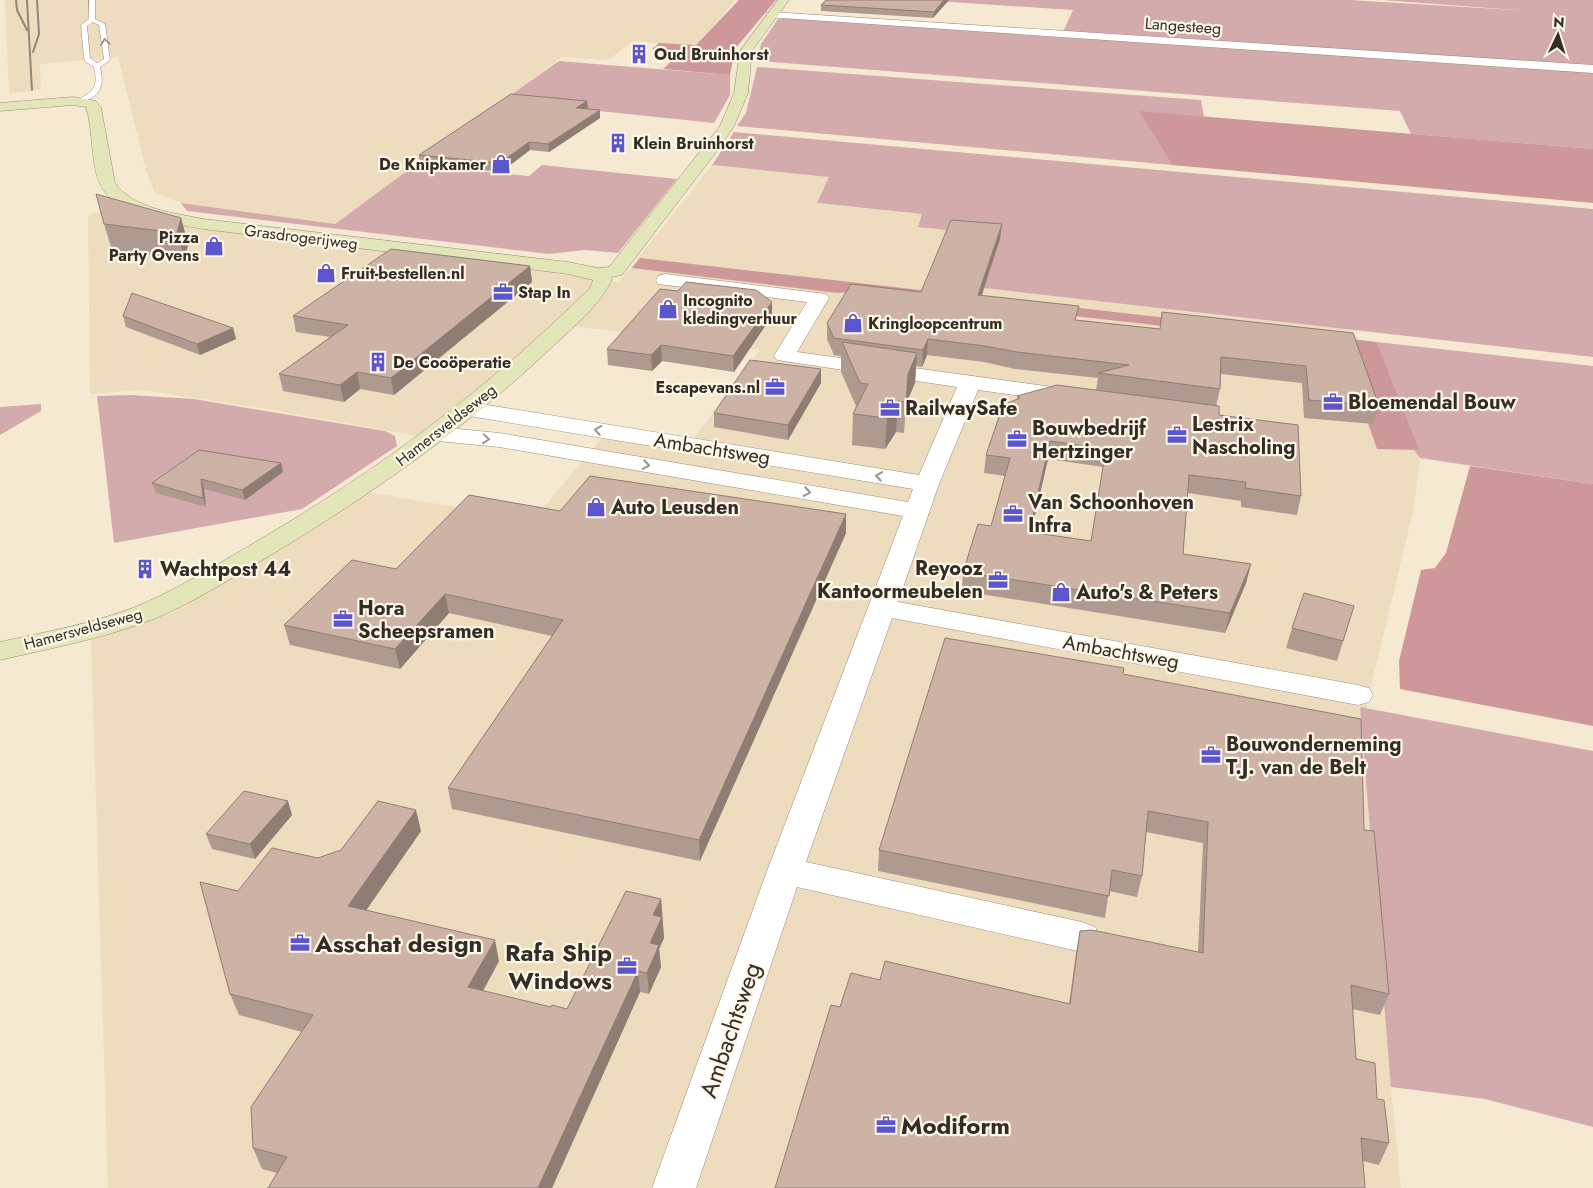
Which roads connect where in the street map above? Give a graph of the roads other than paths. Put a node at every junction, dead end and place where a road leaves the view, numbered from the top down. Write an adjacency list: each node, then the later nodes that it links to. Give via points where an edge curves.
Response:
1 (92, 0): 4 (lane)
2 (784, 0): 3 (street)
3 (771, 15): 6 (street, Langesteeg); 9 (street, via 746,51 741,93 727,126 715,144 615,271)
4 (92, 20): 5 (lane, via 84,25 87,58); 5 (lane, one-way to 4, via 107,60 102,24)
5 (97, 66): 7 (lane, via 99,89)
6 (1593, 69)
7 (80, 101): 8 (street); 9 (street, Grasdrogerijweg, via 94,108 104,174 110,188 133,205 156,214 232,229)
8 (0, 107)
9 (598, 274): 13 (street, Hamersveldseweg, via 603,279 602,284 561,329)
10 (664, 280): 11 (street, via 819,298 784,356)
11 (970, 382): 12 (street); 15 (street)
12 (1096, 399)
13 (469, 409): 14 (street, Hamersveldseweg); 15 (street, Ambachtsweg, one-way to 13)
14 (438, 434): 15 (street, Ambachtsweg, one-way to 15); 17 (street, Hamersveldseweg, via 334,507 180,596 126,619)
15 (923, 497): 16 (street, Ambachtsweg)
16 (884, 608): 18 (street, Ambachtsweg); 19 (street, Ambachtsweg)
17 (0, 651)
18 (1358, 696)
19 (785, 871): 20 (street); 21 (street, Ambachtsweg)
20 (1082, 937)
21 (674, 1188)

